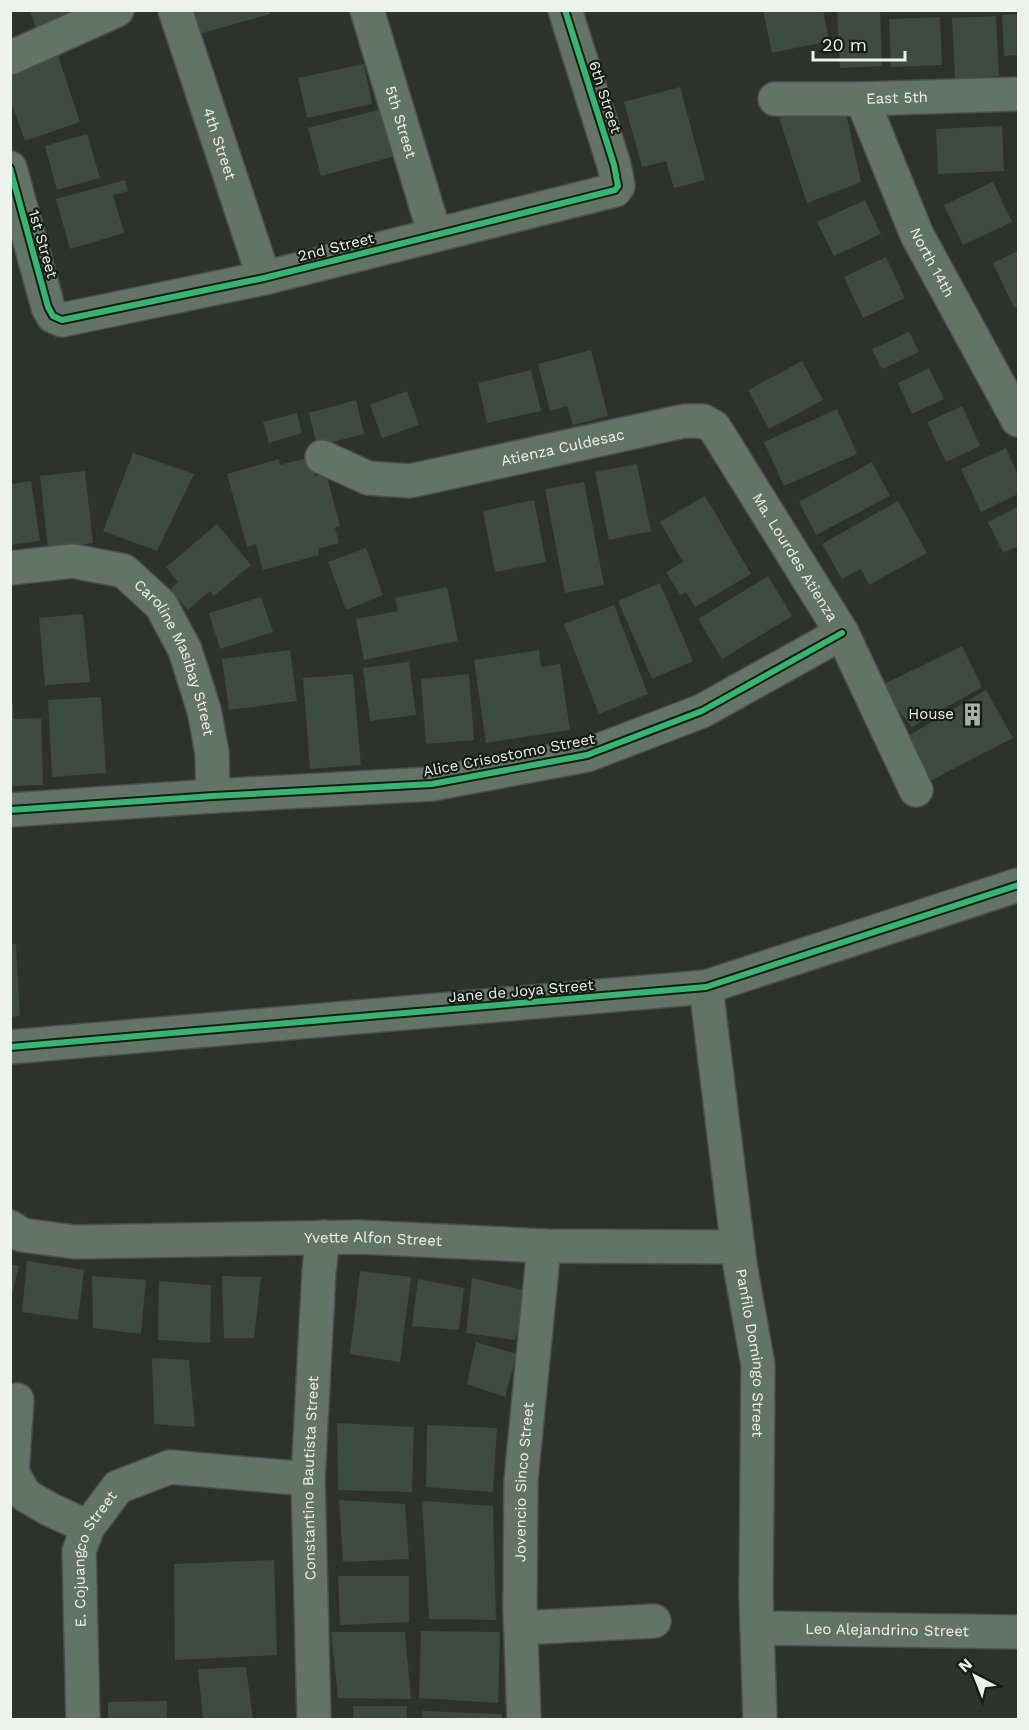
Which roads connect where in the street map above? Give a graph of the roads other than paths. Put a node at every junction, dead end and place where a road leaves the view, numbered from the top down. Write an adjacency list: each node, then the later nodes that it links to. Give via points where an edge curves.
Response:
1 (117, 10): 5 (street)
2 (175, 10): 13 (street, 4th Street)
3 (367, 10): 12 (street, 5th Street)
4 (566, 11): 10 (street, 6th Street, via 614,165 618,186)
5 (10, 58)
6 (1018, 94): 8 (street, East 5th)
7 (775, 99): 8 (street, East 5th)
8 (862, 99): 15 (street, North 14th, via 917,235)
9 (10, 168): 11 (street, 1st Street)
10 (615, 190): 12 (street, 2nd Street)
11 (18, 226): 14 (street, 1st Street, via 48,307 53,316)
12 (435, 235): 13 (street, 2nd Street)
13 (264, 278): 14 (street, 2nd Street)
14 (62, 320)
15 (1018, 420)
16 (714, 427): 17 (street, Atienza Culdesac, via 703,420 684,421 410,481 368,478); 19 (street, Ma. Lourdes Atienza)
17 (322, 457)
18 (10, 568): 21 (street, Caroline Masibay Street, via 73,561 124,571 161,605 185,650 204,710 212,753)
19 (842, 633): 20 (street, Ma. Lourdes Atienza); 21 (street, Alice Crisostomo Street, via 702,711 588,755 432,784)
20 (916, 790)
21 (213, 796): 22 (street, Alice Crisostomo Street)
22 (10, 810)
23 (1018, 885): 24 (street, Jane de Joya Street)
24 (706, 987): 25 (street, Jane de Joya Street); 29 (street, Panfilo Domingo Street)
25 (10, 1047)
26 (10, 1227): 27 (street, Yvette Alfon Street, via 22,1235 75,1242)
27 (323, 1238): 28 (street, Yvette Alfon Street); 31 (street, Constantino Bautista Street)
28 (544, 1246): 29 (street, Yvette Alfon Street); 34 (street, Jovencio Sinco Street, via 521,1480)
29 (738, 1247): 35 (street, Panfilo Domingo Street, via 759,1365)
30 (17, 1400): 32 (street, via 12,1472 25,1495)
31 (308, 1479): 32 (street, E. Cojuangco Street, via 170,1467 118,1487); 38 (street, Constantino Bautista Street)
32 (88, 1527): 37 (street, E. Cojuangco Street, via 79,1551)
33 (654, 1621): 34 (street)
34 (521, 1628): 39 (street, Jovencio Sinco Street)
35 (757, 1628): 36 (street, Leo Alejandrino Street); 40 (street, Panfilo Domingo Street)
36 (1018, 1632)
37 (83, 1719)
38 (314, 1719)
39 (524, 1719)
40 (760, 1719)

